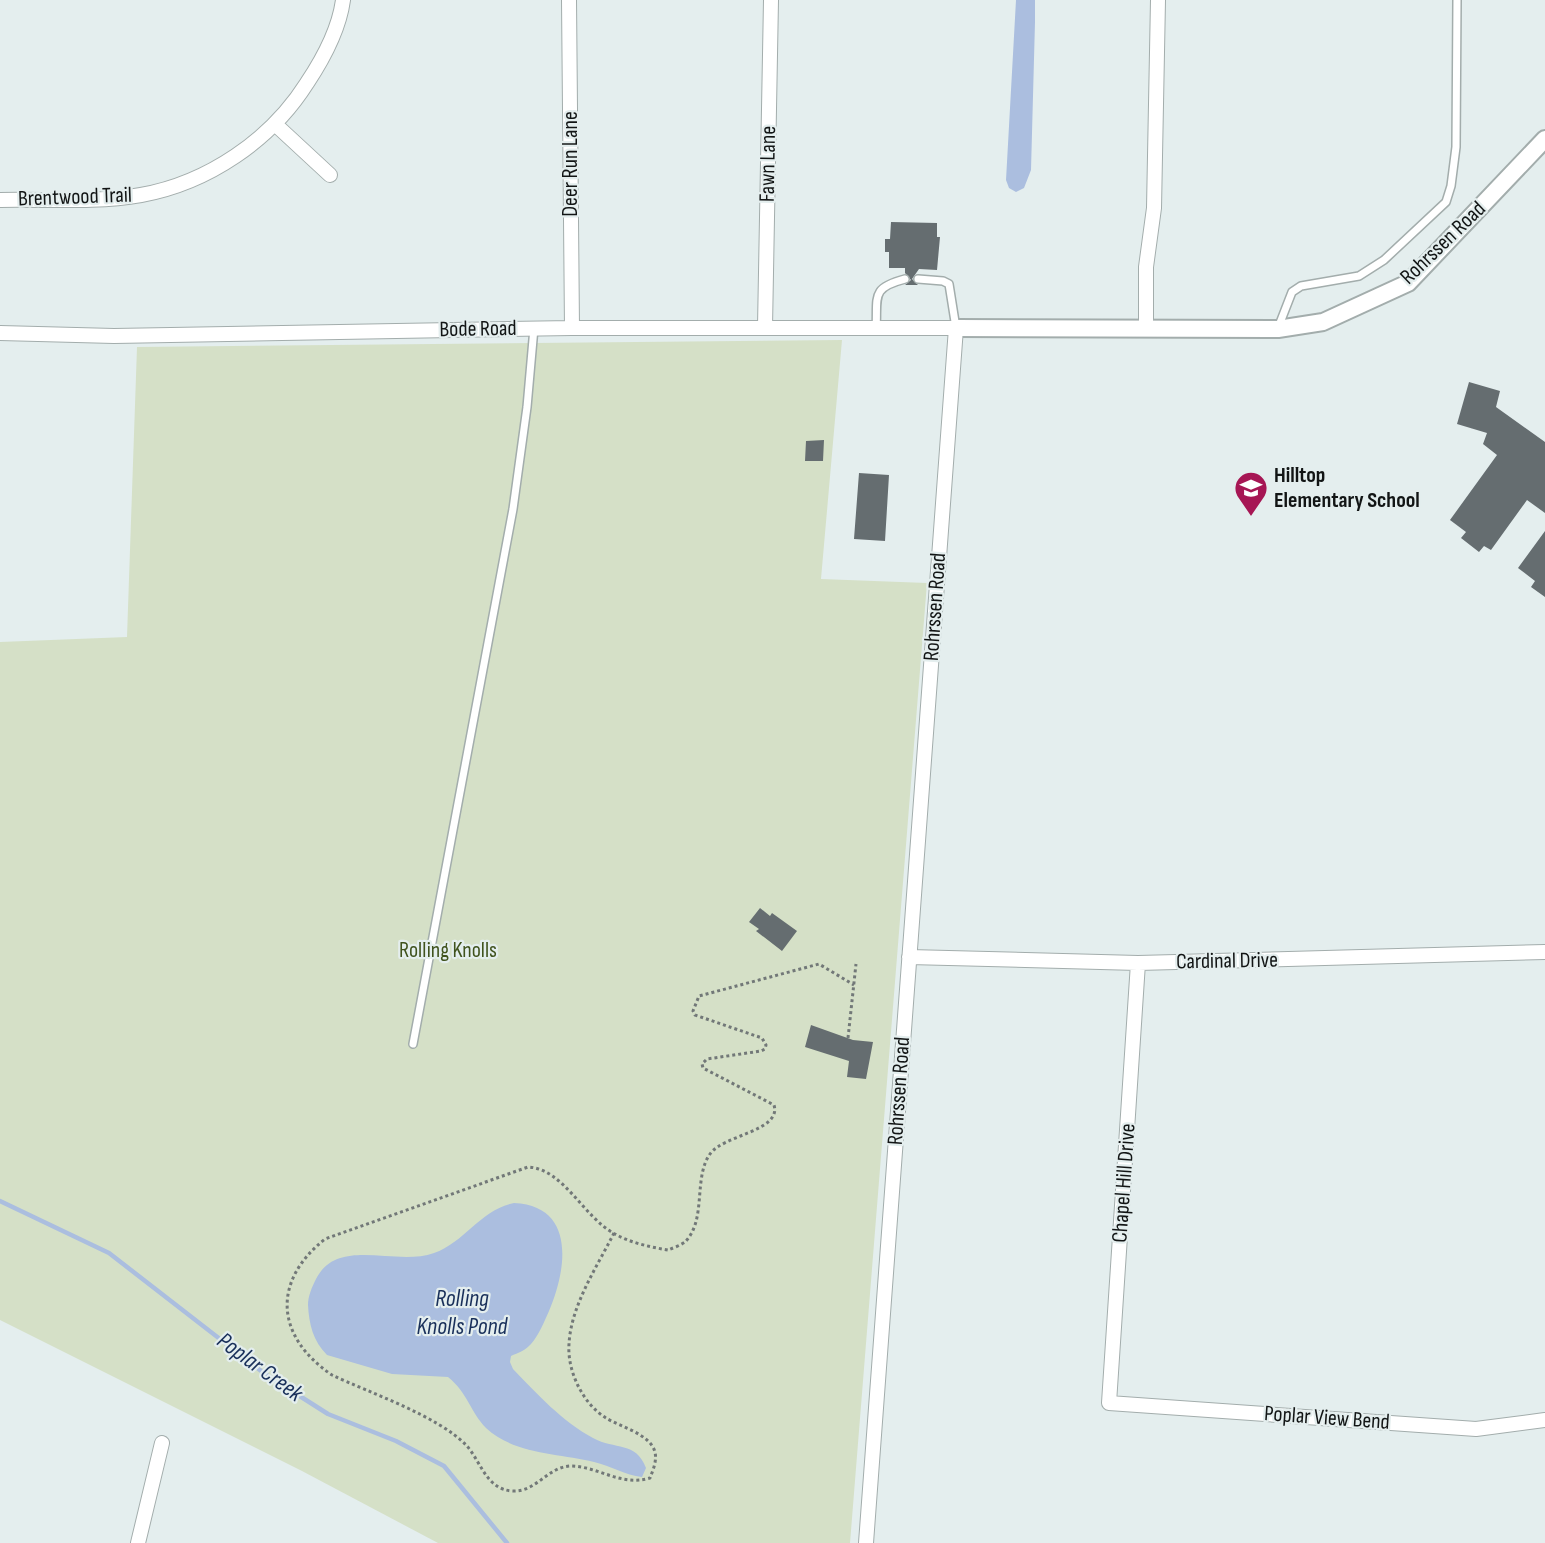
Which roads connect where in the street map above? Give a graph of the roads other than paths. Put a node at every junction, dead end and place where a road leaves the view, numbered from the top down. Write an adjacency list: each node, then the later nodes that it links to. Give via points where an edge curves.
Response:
1 (343, 0): 6 (street, Brentwood Trail, via 321,61)
2 (569, 0): 12 (street, Deer Run Lane)
3 (771, 0): 13 (street, Fawn Lane)
4 (1158, 0): 16 (street, via 1154,208 1146,267)
5 (1457, 0): 18 (lane, via 1456,147 1446,202 1384,260 1359,276 1301,286 1292,292)
6 (276, 125): 8 (street); 9 (street, Brentwood Trail, via 222,165 152,192 106,199)
7 (1545, 139): 18 (street, Rohrssen Road, via 1408,283 1323,322)
8 (330, 175)
9 (0, 200)
10 (905, 279): 17 (lane, via 884,285 879,291)
11 (918, 279): 15 (lane, via 949,284)
12 (572, 327): 13 (street, Bode Road); 14 (street, Bode Road)
13 (765, 327): 17 (street, Bode Road)
14 (534, 328): 19 (street, Bode Road, via 114,336); 23 (lane, via 513,509)
15 (956, 328): 16 (street, Rohrssen Road); 17 (street, Bode Road); 21 (street, Rohrssen Road)
16 (1146, 328): 18 (street, Rohrssen Road)
17 (876, 329)
18 (1278, 329)
19 (0, 333)
20 (1545, 952): 22 (street, Cardinal Drive)
21 (909, 957): 22 (street, Cardinal Drive); 28 (street, Rohrssen Road)
22 (1138, 963): 24 (street, Chapel Hill Drive)
23 (413, 1044)
24 (1109, 1403): 25 (street, Poplar View Bend, via 1476,1429)
25 (1545, 1422)
26 (162, 1443): 27 (street)
27 (142, 1542)
28 (866, 1543)

